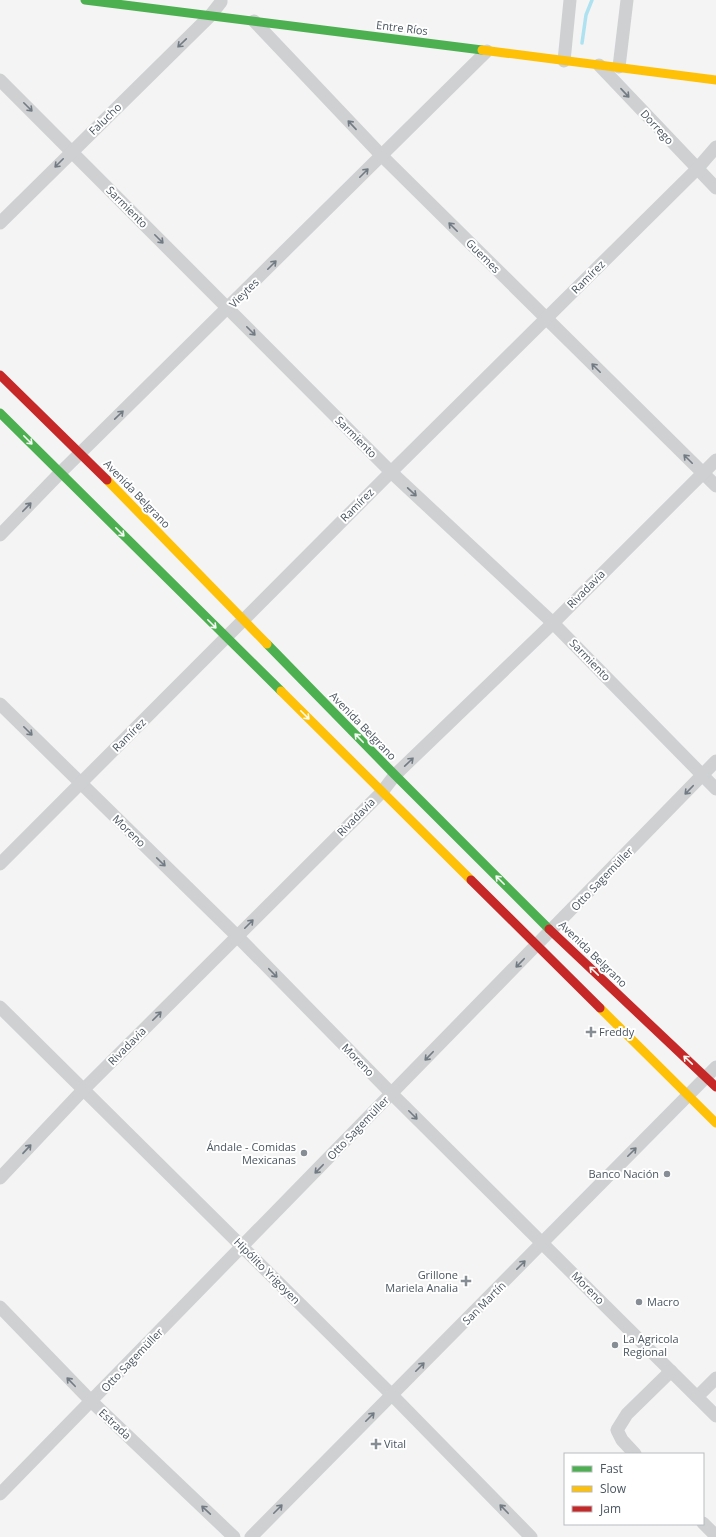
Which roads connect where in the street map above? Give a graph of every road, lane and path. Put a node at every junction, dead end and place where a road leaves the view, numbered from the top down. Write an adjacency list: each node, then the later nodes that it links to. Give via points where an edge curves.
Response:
1 (85, 0): 5 (street, Entre Ríos)
2 (221, 0): 5 (street, Falucho)
3 (570, 0): 8 (street)
4 (627, 0): 10 (street)
5 (210, 16): 6 (street, Entre Ríos); 14 (street, Falucho, one-way to 14)
6 (254, 21): 7 (street, Entre Ríos); 15 (street, Guemes, one-way to 6)
7 (487, 51): 8 (street, Entre Ríos); 15 (street, Vieytes)
8 (564, 60): 9 (street, Entre Ríos)
9 (599, 65): 10 (street, Entre Ríos); 16 (street, Dorrego, one-way to 16)
10 (620, 67): 12 (street, Entre Ríos)
11 (0, 80): 14 (street, Sarmiento, one-way to 14)
12 (716, 80)
13 (716, 147): 16 (street, Ramírez)
14 (72, 151): 18 (street, Falucho, one-way to 18); 19 (street, Sarmiento, one-way to 19)
15 (382, 156): 19 (street, Vieytes, one-way to 15); 20 (street, Guemes, one-way to 15)
16 (697, 169): 17 (street, Dorrego); 20 (street, Ramírez)
17 (716, 188)
18 (0, 223)
19 (228, 308): 23 (street, Vieytes, one-way to 19); 25 (street, Sarmiento, one-way to 25)
20 (546, 318): 25 (street, Ramírez); 27 (street, Guemes, one-way to 20)
21 (0, 375): 23 (street, Avenida Belgrano)
22 (0, 413): 26 (street, one-way to 26)
23 (81, 452): 26 (street, Vieytes); 30 (street, Avenida Belgrano)
24 (716, 460): 27 (street, Rivadavia)
25 (391, 472): 30 (street, Ramírez); 31 (street, Sarmiento, one-way to 31)
26 (60, 473): 29 (street, Vieytes, one-way to 26); 32 (street, one-way to 32)
27 (703, 473): 28 (street, Guemes); 31 (street, Rivadavia)
28 (716, 486)
29 (0, 535)
30 (243, 620): 32 (street, Ramírez); 35 (street, Avenida Belgrano, one-way to 30)
31 (553, 623): 35 (street, Rivadavia, one-way to 31); 36 (street, Sarmiento)
32 (226, 637): 37 (street, Ramírez); 39 (street, one-way to 39)
33 (0, 704): 37 (street, Moreno, one-way to 37)
34 (716, 762): 36 (street, Otto Sagemüller)
35 (395, 775): 39 (street, Rivadavia); 41 (street, Avenida Belgrano, one-way to 35)
36 (703, 776): 38 (street, Sarmiento); 41 (street, Otto Sagemüller, one-way to 41)
37 (80, 784): 40 (street, Ramírez); 42 (street, Moreno, one-way to 42)
38 (716, 789)
39 (382, 792): 42 (street, Rivadavia, one-way to 39); 43 (street)
40 (0, 864)
41 (552, 931): 43 (street, Otto Sagemüller); 46 (street, Avenida Belgrano, one-way to 41)
42 (237, 936): 48 (street, Rivadavia, one-way to 42); 49 (street, Moreno, one-way to 49)
43 (537, 945): 49 (street, Otto Sagemüller, one-way to 49); 50 (street)
44 (0, 1007): 48 (street, Hipólito Yrigoyen)
45 (716, 1068): 46 (street, San Martín)
46 (706, 1078): 47 (street, Avenida Belgrano); 50 (street, San Martín)
47 (716, 1087)
48 (84, 1089): 52 (street, Rivadavia, one-way to 48); 54 (street, Hipólito Yrigoyen)
49 (392, 1094): 53 (street, Moreno, one-way to 53); 54 (street, Otto Sagemüller, one-way to 54)
50 (688, 1096): 51 (street); 53 (street, San Martín, one-way to 50)
51 (716, 1123)
52 (0, 1178)
53 (542, 1243): 56 (street, Moreno); 58 (street, San Martín, one-way to 53)
54 (242, 1247): 58 (street, Hipólito Yrigoyen); 60 (street, Otto Sagemüller)
55 (0, 1307): 60 (street, Estrada, one-way to 55)
56 (671, 1371): 59 (street, Moreno); 62 (street, via 627,1414 617,1430)
57 (716, 1378): 59 (street)
58 (392, 1395): 67 (street, San Martín, one-way to 58); 68 (street, Hipólito Yrigoyen, one-way to 58)
59 (697, 1397): 61 (street, Moreno)
60 (91, 1402): 63 (street, Otto Sagemüller); 66 (street, Estrada, one-way to 60)
61 (716, 1416)
62 (634, 1453)
63 (0, 1494)
64 (704, 1524): 65 (street)
65 (716, 1536)
66 (234, 1537)
67 (250, 1537)
68 (531, 1537)

